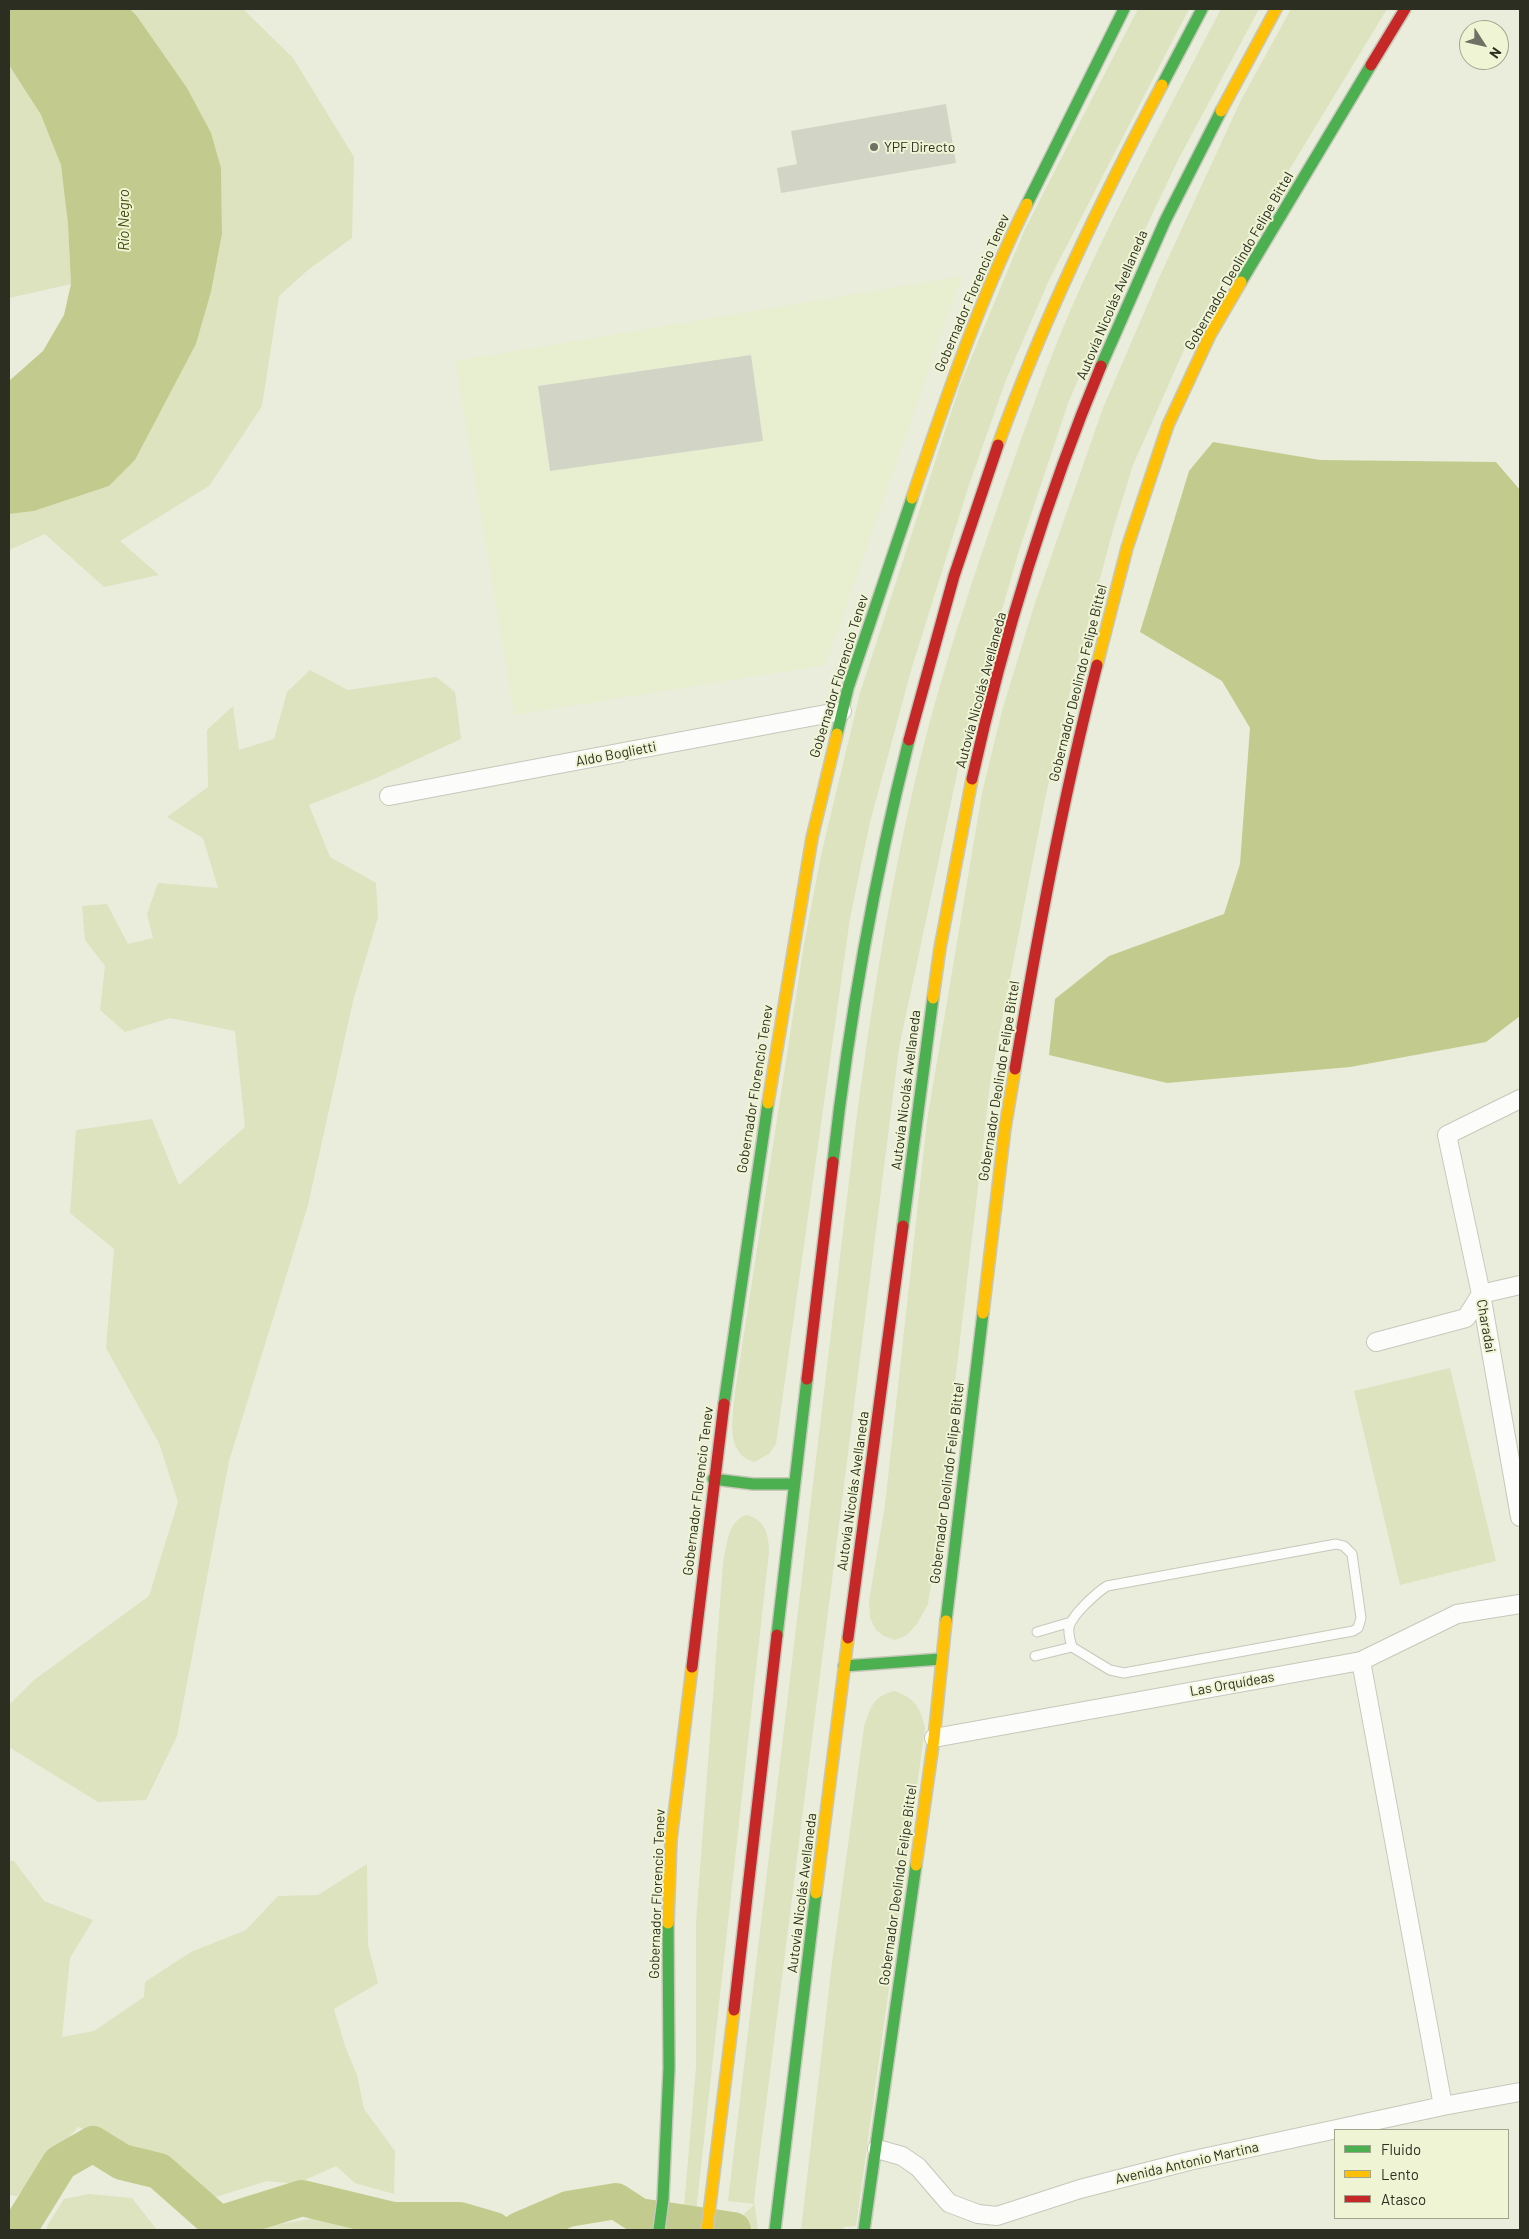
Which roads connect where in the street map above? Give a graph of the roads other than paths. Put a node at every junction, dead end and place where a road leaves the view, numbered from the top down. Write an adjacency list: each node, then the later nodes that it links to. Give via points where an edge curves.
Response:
1 (1124, 9): 5 (main road, Gobernador Florencio Tenev, via 1012,232 968,337)
2 (1202, 9): 12 (main road, via 1086,236 1038,338 978,503 930,660 883,851 858,978)
3 (1276, 9): 21 (main road, Autovía Nicolás Avellaneda, via 1177,195 1107,351 1041,530 985,723 940,948)
4 (1405, 9): 19 (main road, Gobernador Deolindo Felipe Bittel, via 1206,344 1168,425 1128,548 1064,806 1011,1089)
5 (842, 711): 6 (street, Aldo Boglietti); 11 (main road, Gobernador Florencio Tenev, via 812,838 787,978)
6 (389, 796)
7 (1520, 1099): 9 (street, Charadai, via 1447,1136)
8 (1520, 1286): 9 (street)
9 (1481, 1294): 10 (street, via 1466,1318); 13 (street, Charadai)
10 (1376, 1342)
11 (713, 1479): 12 (main road, via 753,1484); 29 (main road, Gobernador Florencio Tenev, via 671,1840 669,2068)
12 (794, 1484): 30 (main road)
13 (1520, 1517)
14 (1520, 1604): 20 (street, Las Orquídeas, via 1457,1614)
15 (1071, 1622): 16 (lane); 17 (lane); 17 (lane, via 1099,1591 1114,1584 1336,1544 1344,1546 1352,1554 1361,1618 1358,1628 1349,1632 1124,1673 1110,1670)
16 (1036, 1632)
17 (1072, 1647): 18 (lane)
18 (1035, 1656)
19 (941, 1659): 21 (main road); 22 (main road, Gobernador Deolindo Felipe Bittel)
20 (1362, 1661): 22 (street, Las Orquídeas); 24 (street)
21 (844, 1666): 28 (main road, Autovía Nicolás Avellaneda)
22 (934, 1738): 27 (main road, Gobernador Deolindo Felipe Bittel)
23 (1520, 2092): 24 (street, Avenida Antonio Martina)
24 (1443, 2106): 25 (street, Avenida Antonio Martina)
25 (1337, 2129)
26 (1334, 2130): 27 (street, Avenida Antonio Martina, via 1189,2161 997,2216 978,2214 949,2203 918,2167 902,2156)
27 (877, 2149): 31 (main road, Gobernador Deolindo Felipe Bittel)
28 (776, 2225)
29 (659, 2230)
30 (707, 2230)
31 (864, 2230)

